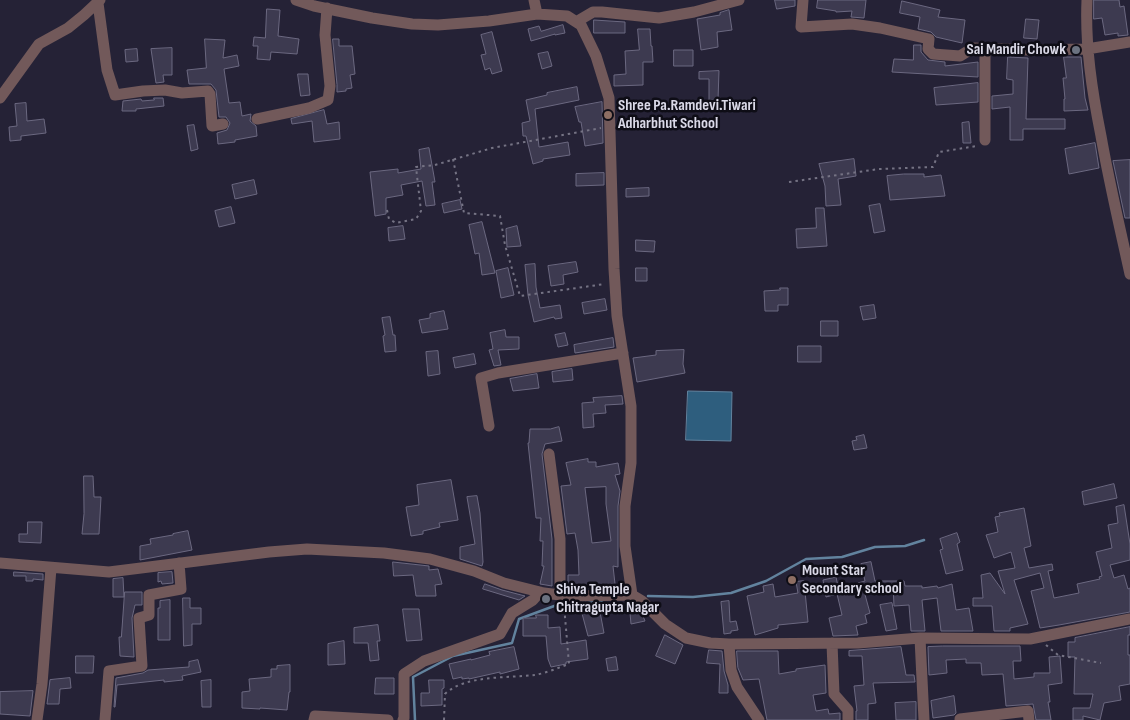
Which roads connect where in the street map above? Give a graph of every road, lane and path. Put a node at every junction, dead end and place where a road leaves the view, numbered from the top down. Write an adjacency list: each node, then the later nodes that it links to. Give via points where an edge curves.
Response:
1 (296, 0): 7 (street)
2 (534, 0): 8 (street)
3 (739, 0): 9 (street, via 658,18 593,12)
4 (803, 0): 11 (street, via 802,27 852,24 880,28 929,39 928,49 933,54 960,56 973,48)
5 (1088, 0): 12 (street)
6 (99, 2): 13 (street, via 68,28 39,44); 15 (street, via 107,70 116,95 165,90 182,93 208,91 212,126)
7 (327, 8): 8 (street, via 412,24 438,25); 14 (street, via 328,100 309,108)
8 (537, 14): 9 (street, via 567,16)
9 (576, 22): 16 (street, via 581,25 596,56 609,98)
10 (1130, 42): 12 (street)
11 (984, 49): 12 (street); 17 (street)
12 (1087, 49): 21 (street, via 1109,181)
13 (0, 98)
14 (257, 119)
15 (223, 124)
16 (610, 126): 18 (path, via 492,148); 22 (street)
17 (985, 140): 19 (path, via 979,146 939,152 933,167 879,169)
18 (453, 159): 20 (path, via 416,168 421,211 416,219 396,223 389,219); 22 (path, via 464,213 500,216 504,245 520,296)
19 (789, 182)
20 (387, 210)
21 (1130, 274)
22 (616, 282): 23 (street, via 617,316)
23 (624, 353): 24 (street, via 481,378); 30 (street, via 631,406 625,546)
24 (489, 426)
25 (549, 454): 31 (street, via 560,539)
26 (0, 563): 28 (street)
27 (179, 563): 28 (street, via 109,572); 29 (street, via 307,549 384,553 430,559); 40 (street, via 181,589 149,595 148,615 139,618 142,666 108,671)
28 (51, 568): 39 (street)
29 (540, 592): 31 (street); 43 (street, via 512,614 500,634 424,661 404,674)
30 (632, 595): 31 (street, via 568,596); 36 (street, via 686,638)
31 (562, 600): 44 (path, via 569,664 538,674 466,682 450,689 445,694)
32 (1130, 619): 33 (street)
33 (1038, 636): 34 (street); 37 (path, via 1058,655)
34 (920, 638): 35 (street); 47 (street)
35 (832, 643): 36 (street); 46 (street, via 834,694 848,710)
36 (729, 644): 45 (street, via 737,687)
37 (1101, 663)
38 (960, 719): 48 (street, via 1028,711)
39 (37, 720)
40 (105, 720)
41 (314, 720): 42 (street, via 315,716)
42 (388, 720)
43 (403, 720)
44 (444, 720)
45 (758, 720)
46 (848, 720)
47 (924, 720)
48 (1029, 720)

